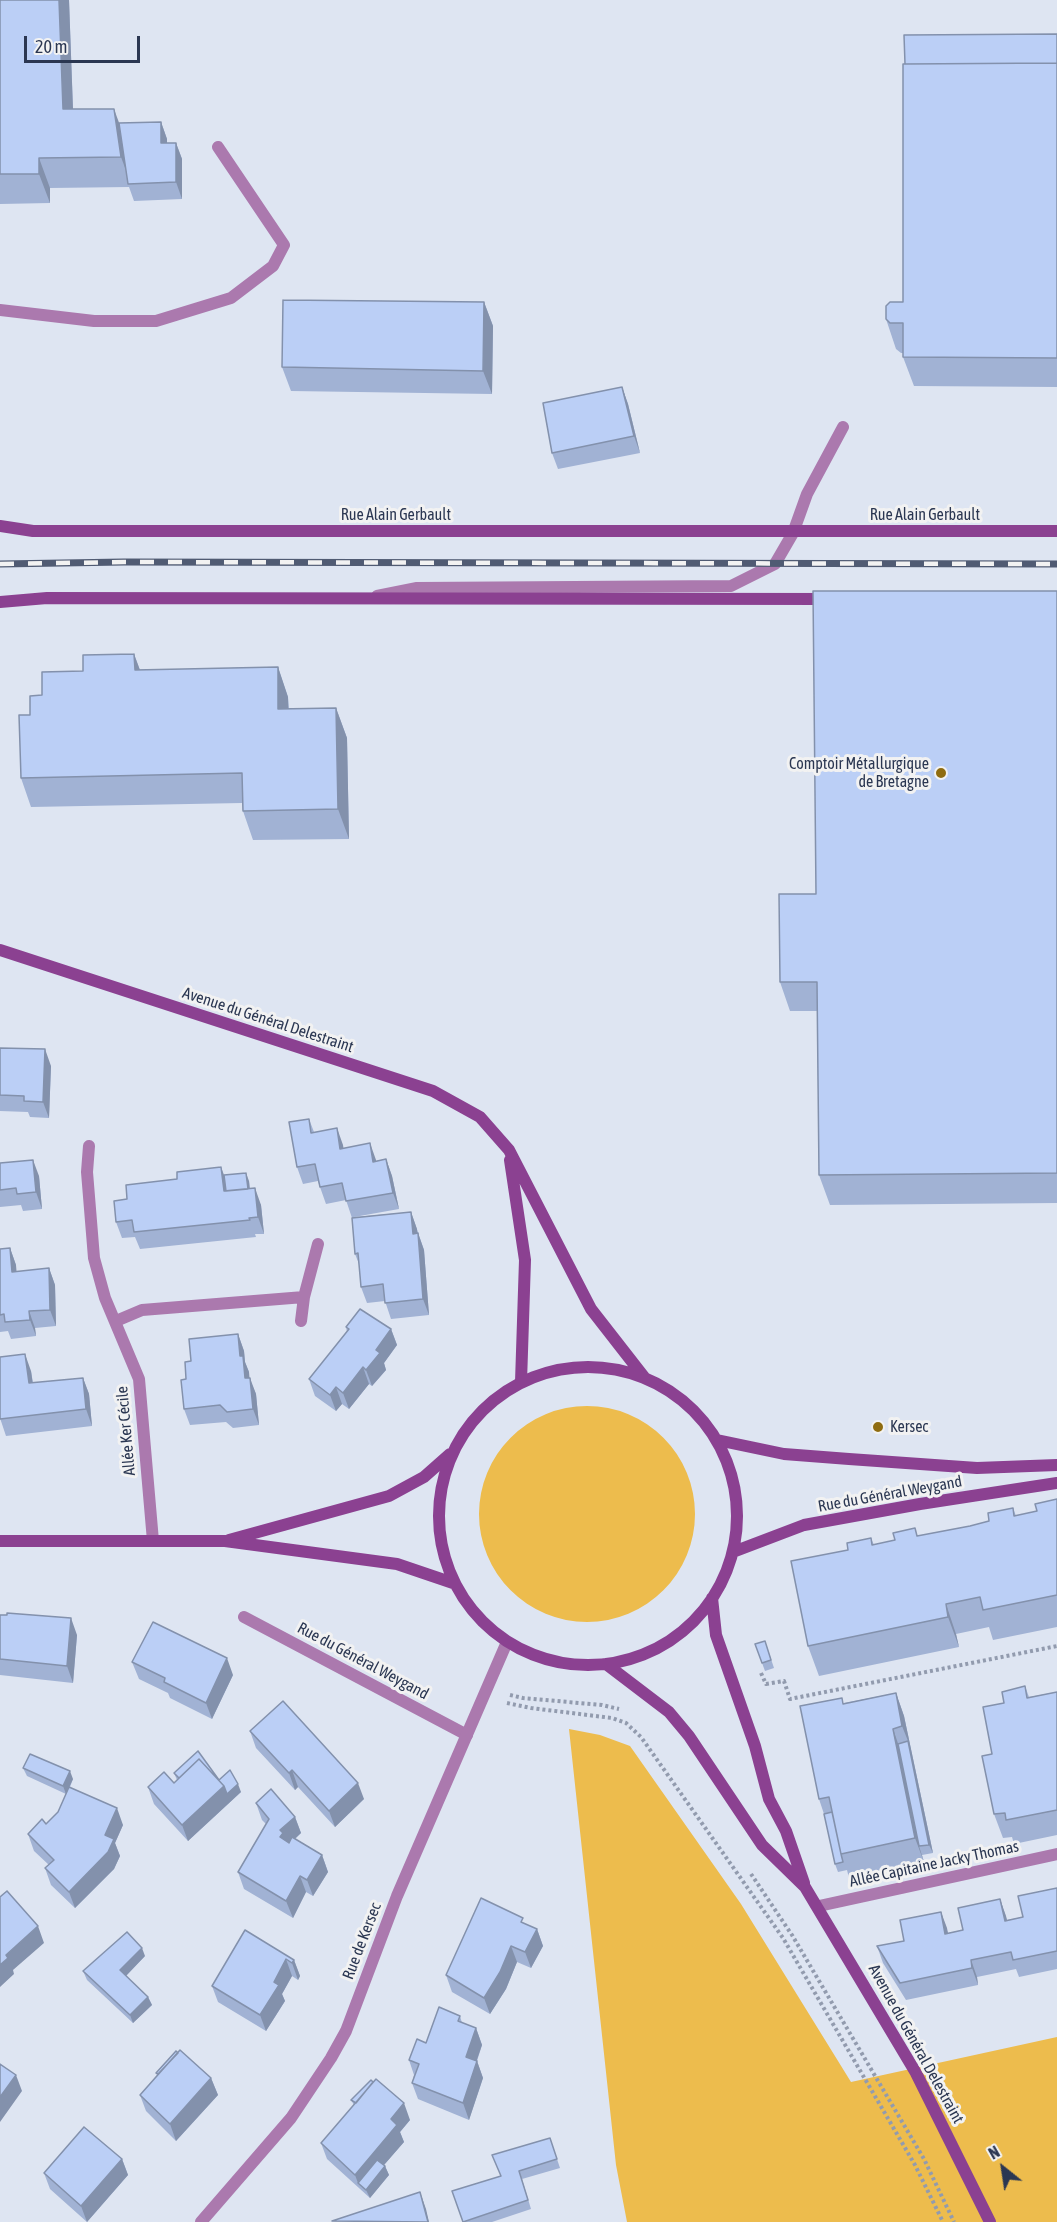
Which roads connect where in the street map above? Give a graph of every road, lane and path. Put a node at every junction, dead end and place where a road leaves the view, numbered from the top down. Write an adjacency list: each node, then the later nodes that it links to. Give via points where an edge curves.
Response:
1 (218, 147): 2 (street, via 284,245 273,266 231,298 156,321 94,321)
2 (0, 310)
3 (843, 427): 6 (street, via 807,494)
4 (0, 526): 6 (street, Rue Alain Gerbault, via 44,531)
5 (1057, 531): 6 (street, Rue Alain Gerbault)
6 (793, 532): 7 (street, via 776,564 730,586 417,588)
7 (364, 598): 8 (street); 9 (street, via 47,598)
8 (842, 600)
9 (0, 602)
10 (0, 950): 12 (street, Avenue du Général Delestraint, via 433,1091 480,1117)
11 (90, 1146): 15 (street, Allée Ker Cécile, via 87,1172 94,1258)
12 (509, 1150): 17 (street, Avenue du Général Delestraint, via 591,1309); 18 (street, via 525,1260)
13 (318, 1244): 14 (street)
14 (304, 1297): 15 (street, via 142,1310); 16 (street)
15 (116, 1321): 24 (street, Allée Ker Cécile, via 139,1379)
16 (302, 1321)
17 (644, 1377): 18 (street, via 603,1367 561,1368); 19 (street, via 673,1392)
18 (521, 1382): 20 (street, via 481,1411)
19 (717, 1440): 21 (street, Rue du Général Weygand, via 784,1454 849,1459 977,1468); 26 (street, via 732,1475 738,1514)
20 (453, 1452): 25 (street, via 424,1477 389,1496); 27 (street, via 441,1483 438,1517 442,1551)
21 (1057, 1465)
22 (1057, 1483): 26 (street, Rue du Général Weygand, via 804,1525)
23 (0, 1541): 24 (street)
24 (153, 1541): 25 (street)
25 (225, 1541): 27 (street, via 397,1564)
26 (733, 1552): 28 (street)
27 (453, 1583): 30 (street, via 486,1626)
28 (712, 1598): 32 (street, via 692,1623 666,1643 638,1657); 39 (street, Avenue du Général Delestraint, via 716,1635 769,1799 786,1831)
29 (244, 1617): 36 (street, Rue du Général Weygand)
30 (507, 1642): 32 (street, via 538,1657 572,1665); 34 (street, Rue de Kersec)
31 (1057, 1646): 33 (path, via 789,1699 784,1681 766,1684)
32 (606, 1664): 39 (street, Avenue du Général Delestraint, via 669,1712 762,1845)
33 (761, 1672)
34 (485, 1693): 35 (path, via 602,1705); 36 (street, Rue de Kersec); 42 (path, via 531,1708 612,1718 626,1723 641,1737 783,1938 915,2165)
35 (625, 1711)
36 (466, 1735): 41 (street, Rue de Kersec, via 397,1896 346,2031 291,2118)
37 (1057, 1854): 40 (street, Allée Capitaine Jacky Thomas)
38 (745, 1866): 43 (path, via 792,1935 918,2149)
39 (805, 1887): 40 (street, Avenue du Général Delestraint)
40 (819, 1906): 44 (street, Avenue du Général Delestraint, via 916,2073)
41 (201, 2222)
42 (943, 2222)
43 (954, 2222)
44 (990, 2222)

